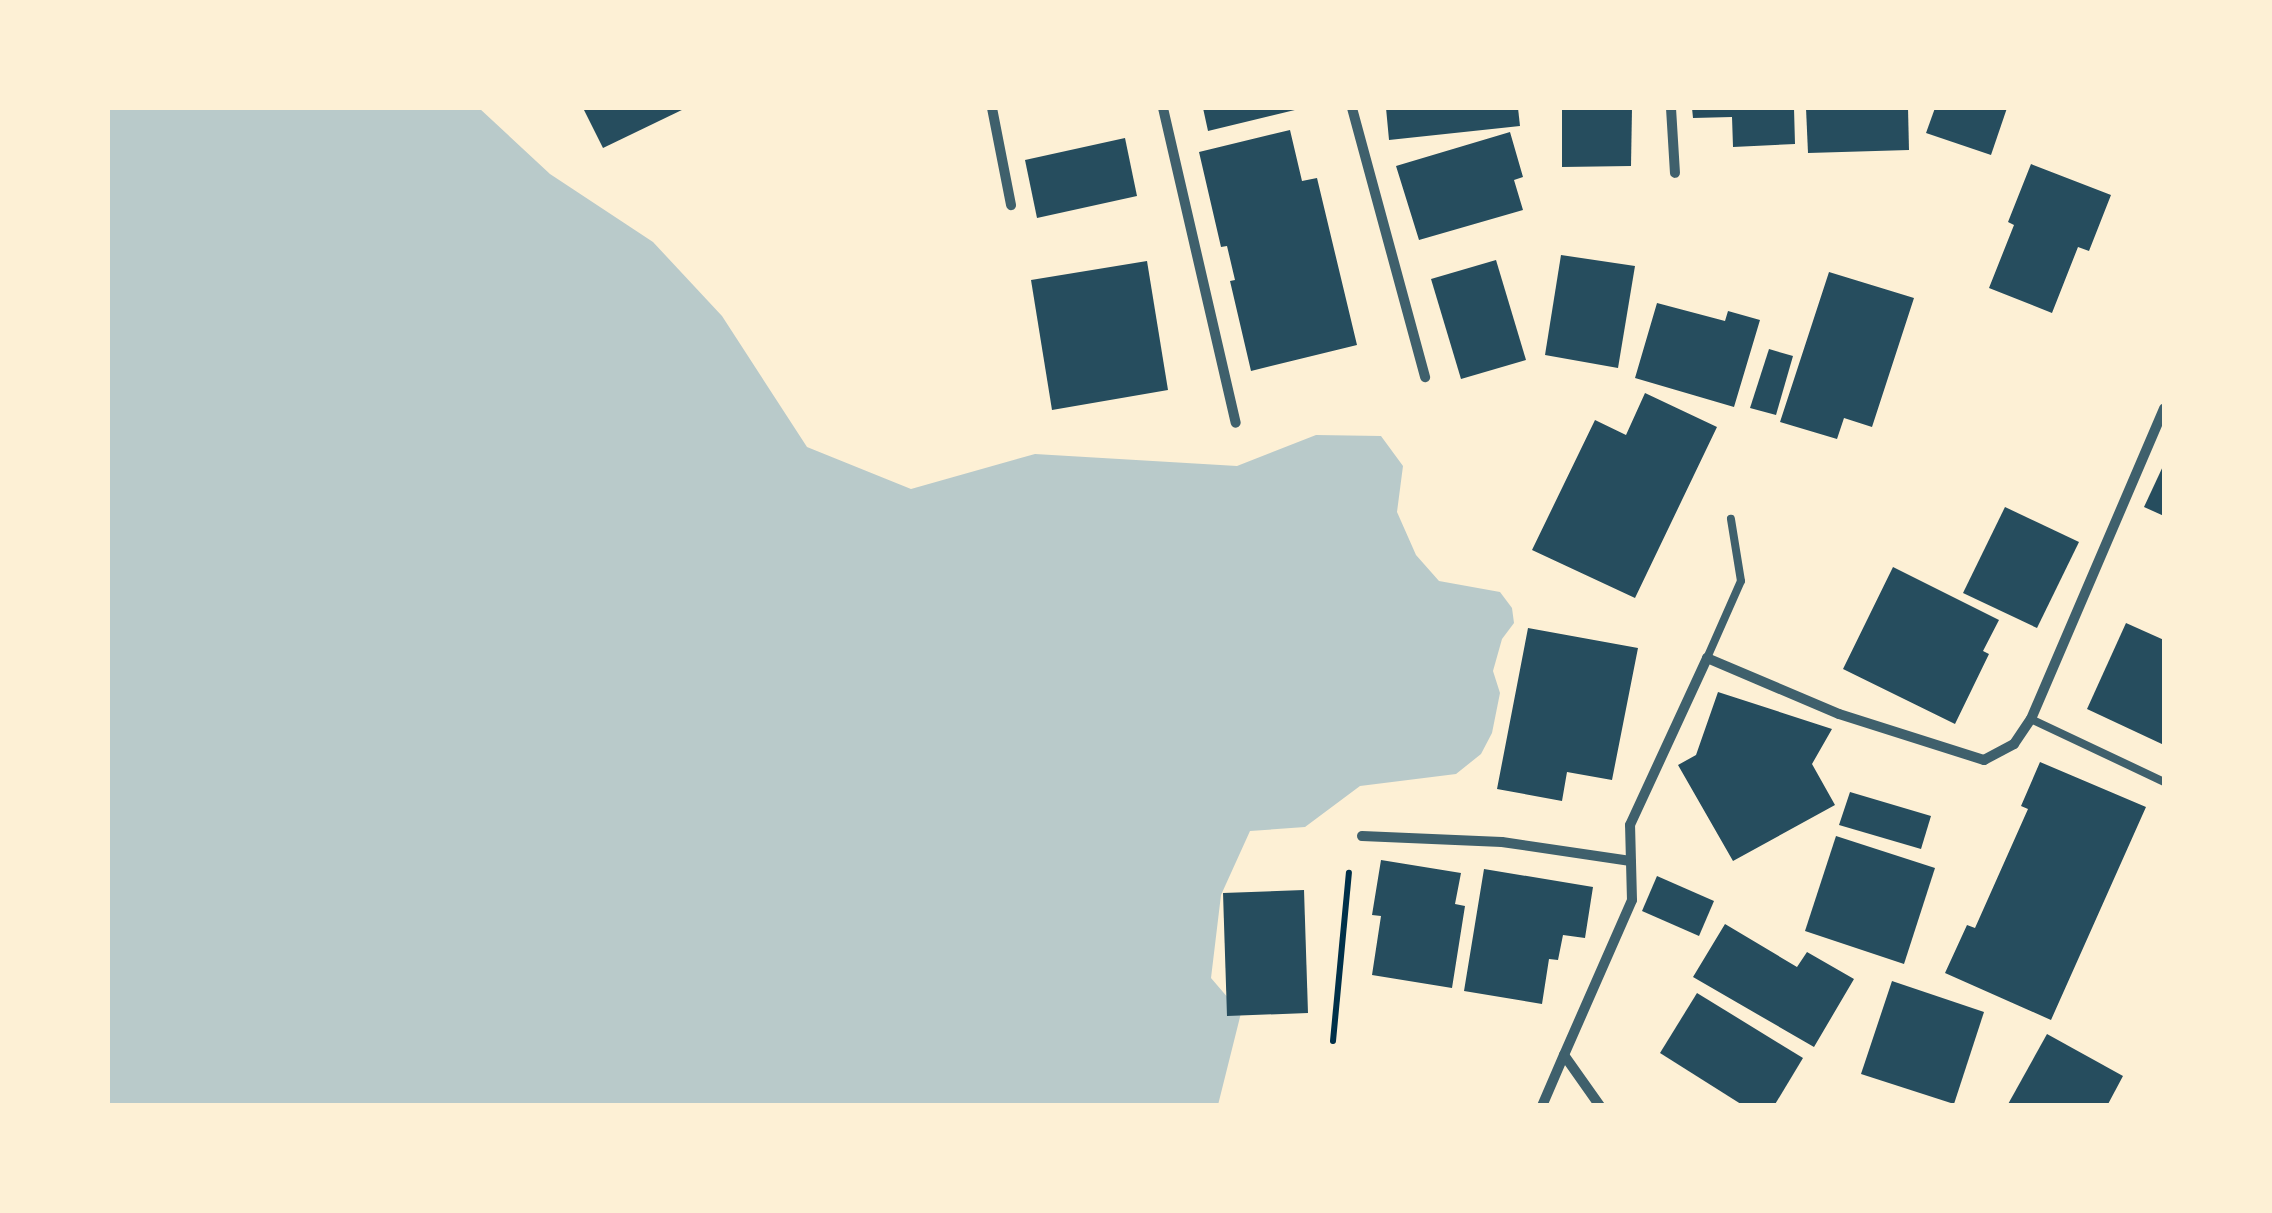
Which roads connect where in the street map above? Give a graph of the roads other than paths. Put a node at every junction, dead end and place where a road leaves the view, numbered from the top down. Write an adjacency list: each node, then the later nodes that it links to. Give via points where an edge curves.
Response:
1 (992, 108): 6 (street)
2 (1163, 108): 9 (street)
3 (1352, 108): 7 (street)
4 (1671, 108): 5 (street)
5 (1675, 173)
6 (1012, 205)
7 (1425, 377)
8 (2164, 408): 12 (street)
9 (1236, 423)
10 (1731, 519): 11 (lane, via 1741,581)
11 (1707, 658): 12 (street, via 1839,714 1984,760 2014,744); 15 (street, via 1630,826)
12 (2031, 719): 13 (lane)
13 (2164, 782)
14 (1362, 836): 15 (street, via 1502,842)
15 (1632, 861): 16 (street, via 1632,900)
16 (1564, 1055): 17 (street); 18 (street)
17 (1542, 1106)
18 (1600, 1106)

